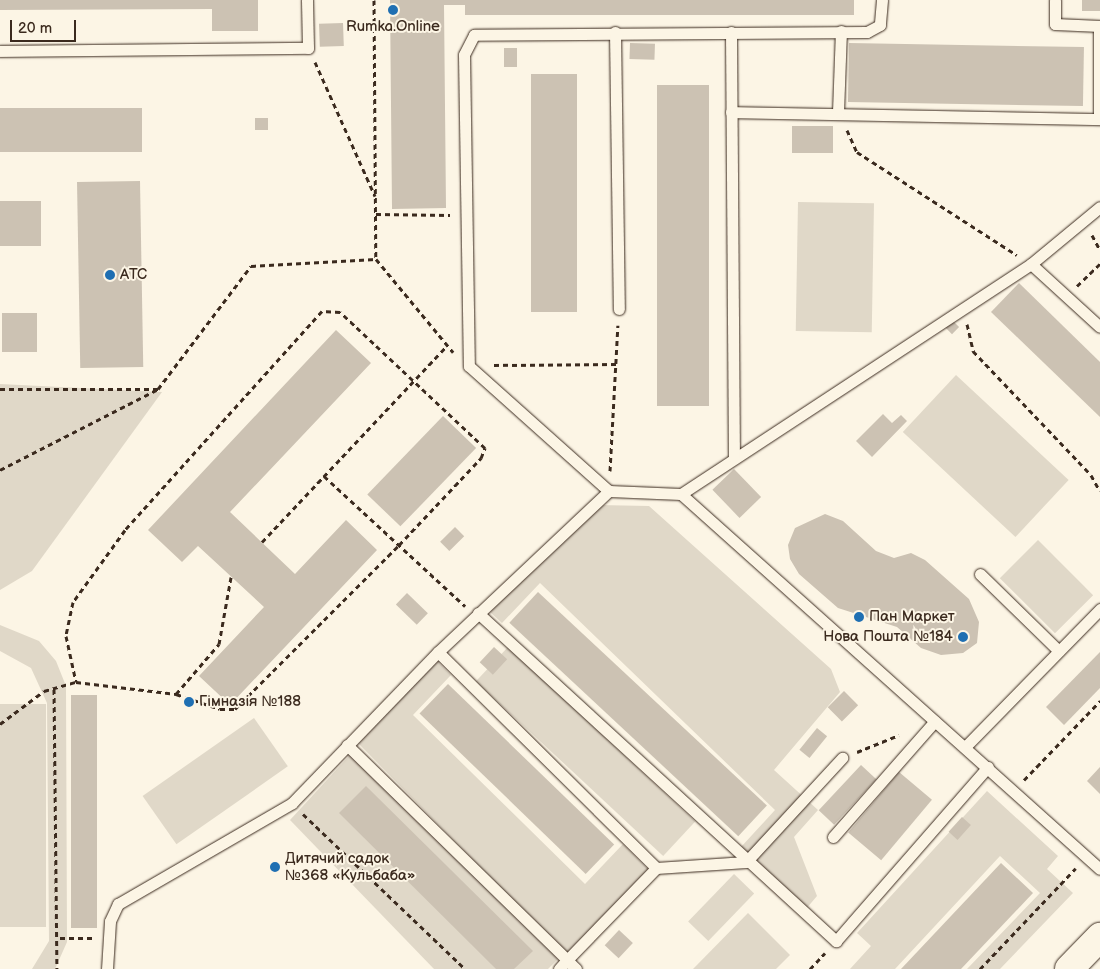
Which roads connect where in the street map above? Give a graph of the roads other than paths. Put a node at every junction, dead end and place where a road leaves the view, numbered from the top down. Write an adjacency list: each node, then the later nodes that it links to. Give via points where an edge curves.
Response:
1 (307, 0): 8 (lane, via 308,48)
2 (882, 0): 5 (lane, via 882,18 875,30)
3 (1054, 0): 4 (lane, via 1055,24)
4 (1100, 26): 11 (lane)
5 (840, 31): 7 (lane); 10 (lane)
6 (615, 32): 7 (lane); 14 (lane); 17 (lane, via 489,32 474,35 466,43 469,366)
7 (731, 32): 9 (lane)
8 (0, 51)
9 (731, 112): 10 (lane); 16 (lane)
10 (838, 112): 11 (lane)
11 (1099, 118)
12 (1100, 207): 13 (lane)
13 (1031, 264): 15 (lane); 16 (lane)
14 (619, 310)
15 (1100, 327)
16 (734, 457): 18 (lane)
17 (609, 491): 18 (lane); 21 (lane)
18 (681, 494): 24 (lane, via 771,579)
19 (980, 574): 22 (lane)
20 (1100, 609): 22 (lane)
21 (478, 613): 23 (lane); 30 (lane)
22 (1059, 651): 26 (lane)
23 (438, 652): 25 (lane); 31 (lane)
24 (935, 721): 26 (lane); 29 (lane)
25 (347, 745): 34 (lane); 35 (lane, via 292,803 118,904 109,938)
26 (966, 746): 28 (lane)
27 (842, 758): 30 (lane)
28 (988, 767): 30 (lane, via 836,941); 32 (lane)
29 (833, 837)
30 (746, 862): 31 (lane)
31 (656, 868): 34 (lane)
32 (1100, 869)
33 (1100, 937): 37 (street)
34 (563, 965): 36 (lane)
35 (107, 969)
36 (576, 969)
37 (1069, 969)

